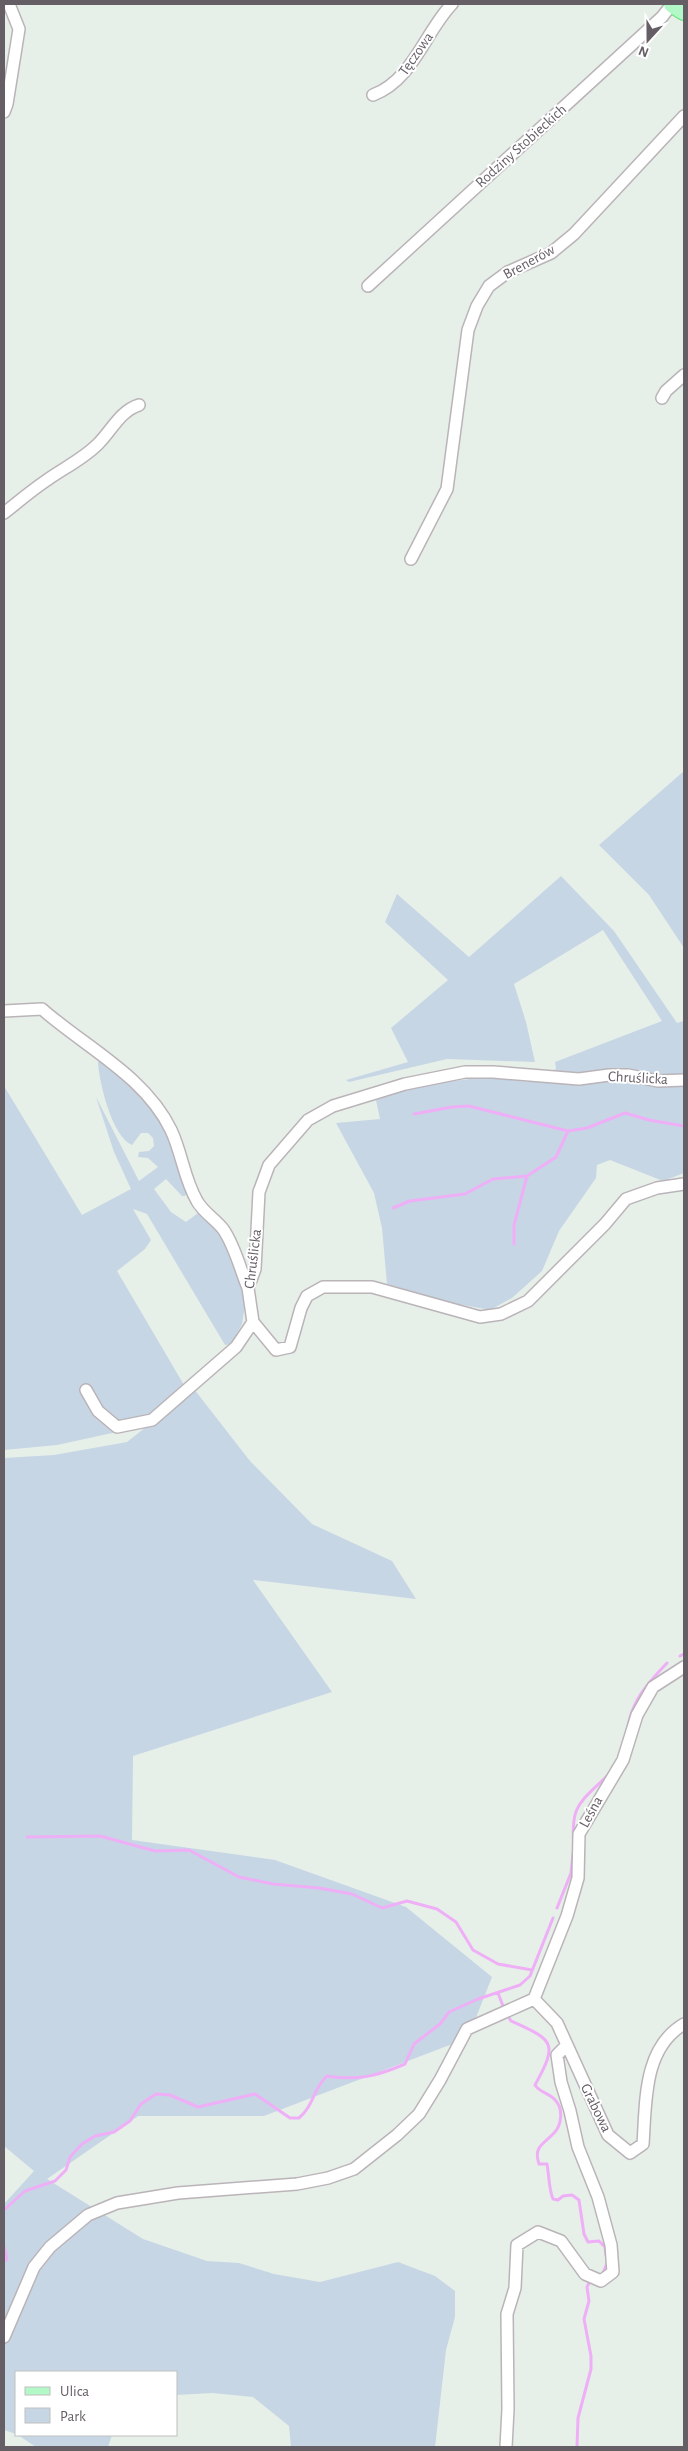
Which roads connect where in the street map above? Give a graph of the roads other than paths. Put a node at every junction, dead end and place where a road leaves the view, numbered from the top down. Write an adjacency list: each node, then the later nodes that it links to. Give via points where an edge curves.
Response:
1 (9, 4): 6 (street, via 19,29)
2 (452, 4): 5 (street, Tęczowa, via 402,76)
3 (673, 4): 4 (main road); 8 (street, Rodziny Stobieckich)
4 (684, 11)
5 (374, 95)
6 (4, 112)
7 (684, 116): 13 (street, Brenerów, via 574,234 551,253 508,272 489,286 468,330 447,489)
8 (368, 286)
9 (684, 375): 10 (street)
10 (662, 398)
11 (140, 406): 12 (street, via 125,413 85,455)
12 (4, 513)
13 (411, 559)
14 (4, 1011): 17 (street, via 42,1009 69,1033 108,1059 155,1106 171,1129 198,1203 222,1228)
15 (684, 1080): 17 (street, Chruślicka, via 658,1081 628,1075 578,1079 465,1072 405,1084 333,1106 308,1120 269,1165 259,1192 255,1269)
16 (684, 1184): 18 (street, via 657,1188 626,1199 528,1301 501,1314 480,1316 372,1287 323,1287 307,1296 290,1347 276,1350)
17 (248, 1288): 18 (street, Chruślicka)
18 (253, 1322): 19 (street, via 236,1348 152,1420 117,1426 98,1411)
19 (86, 1390)
20 (684, 1667): 21 (street, Leśna, via 653,1687 637,1715 623,1760 578,1834 578,1878)
21 (537, 2003): 23 (street, Grabowa, via 557,2023); 24 (street, via 467,2029 419,2114 354,2169 297,2184 234,2187 117,2203 88,2215 50,2246 34,2267)
22 (684, 2024): 23 (street, Grabowa, via 672,2031 654,2057 646,2095 643,2144 630,2153 608,2135)
23 (567, 2045): 25 (street, via 557,2055 561,2082 578,2147 598,2198 611,2245 612,2272 601,2281 585,2274 561,2241 538,2232 517,2245 515,2288 507,2314)
24 (4, 2337)
25 (506, 2447)

